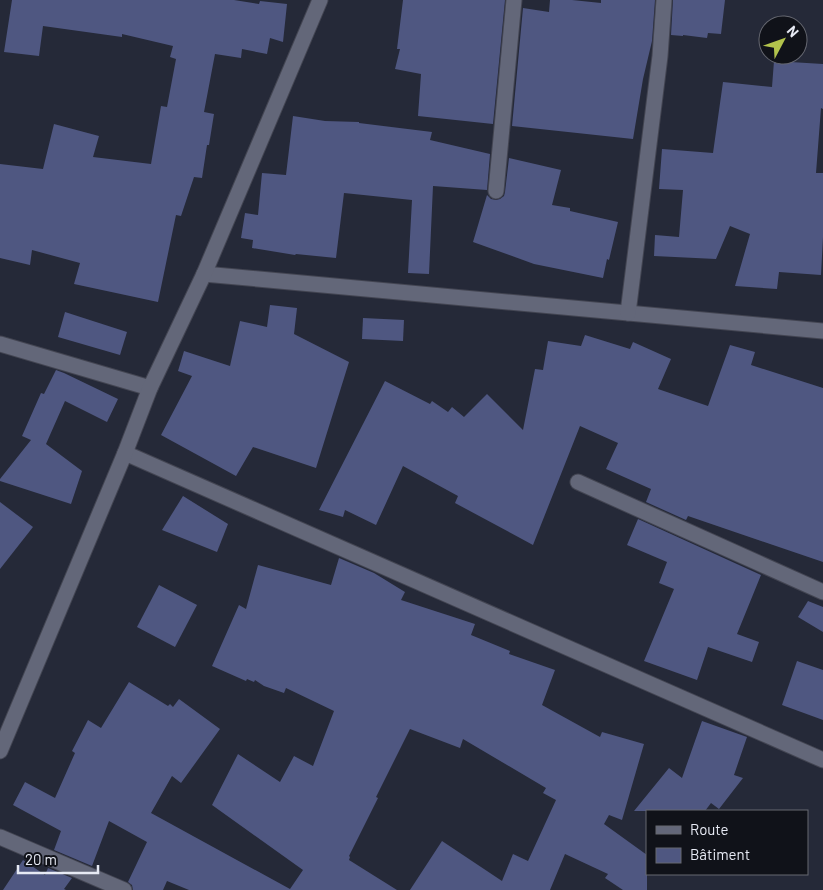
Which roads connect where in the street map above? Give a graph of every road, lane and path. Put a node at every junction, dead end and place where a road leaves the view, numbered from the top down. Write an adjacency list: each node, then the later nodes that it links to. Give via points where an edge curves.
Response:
1 (320, 0): 5 (street)
2 (514, 0): 4 (street)
3 (664, 0): 6 (street)
4 (496, 191)
5 (204, 274): 6 (street); 9 (street)
6 (628, 313): 7 (street)
7 (823, 331)
8 (0, 344): 9 (street)
9 (150, 388): 10 (street)
10 (124, 453): 13 (street); 14 (street)
11 (578, 482): 12 (street)
12 (823, 592)
13 (0, 751)
14 (823, 760)
15 (0, 837): 16 (street)
16 (124, 890)

